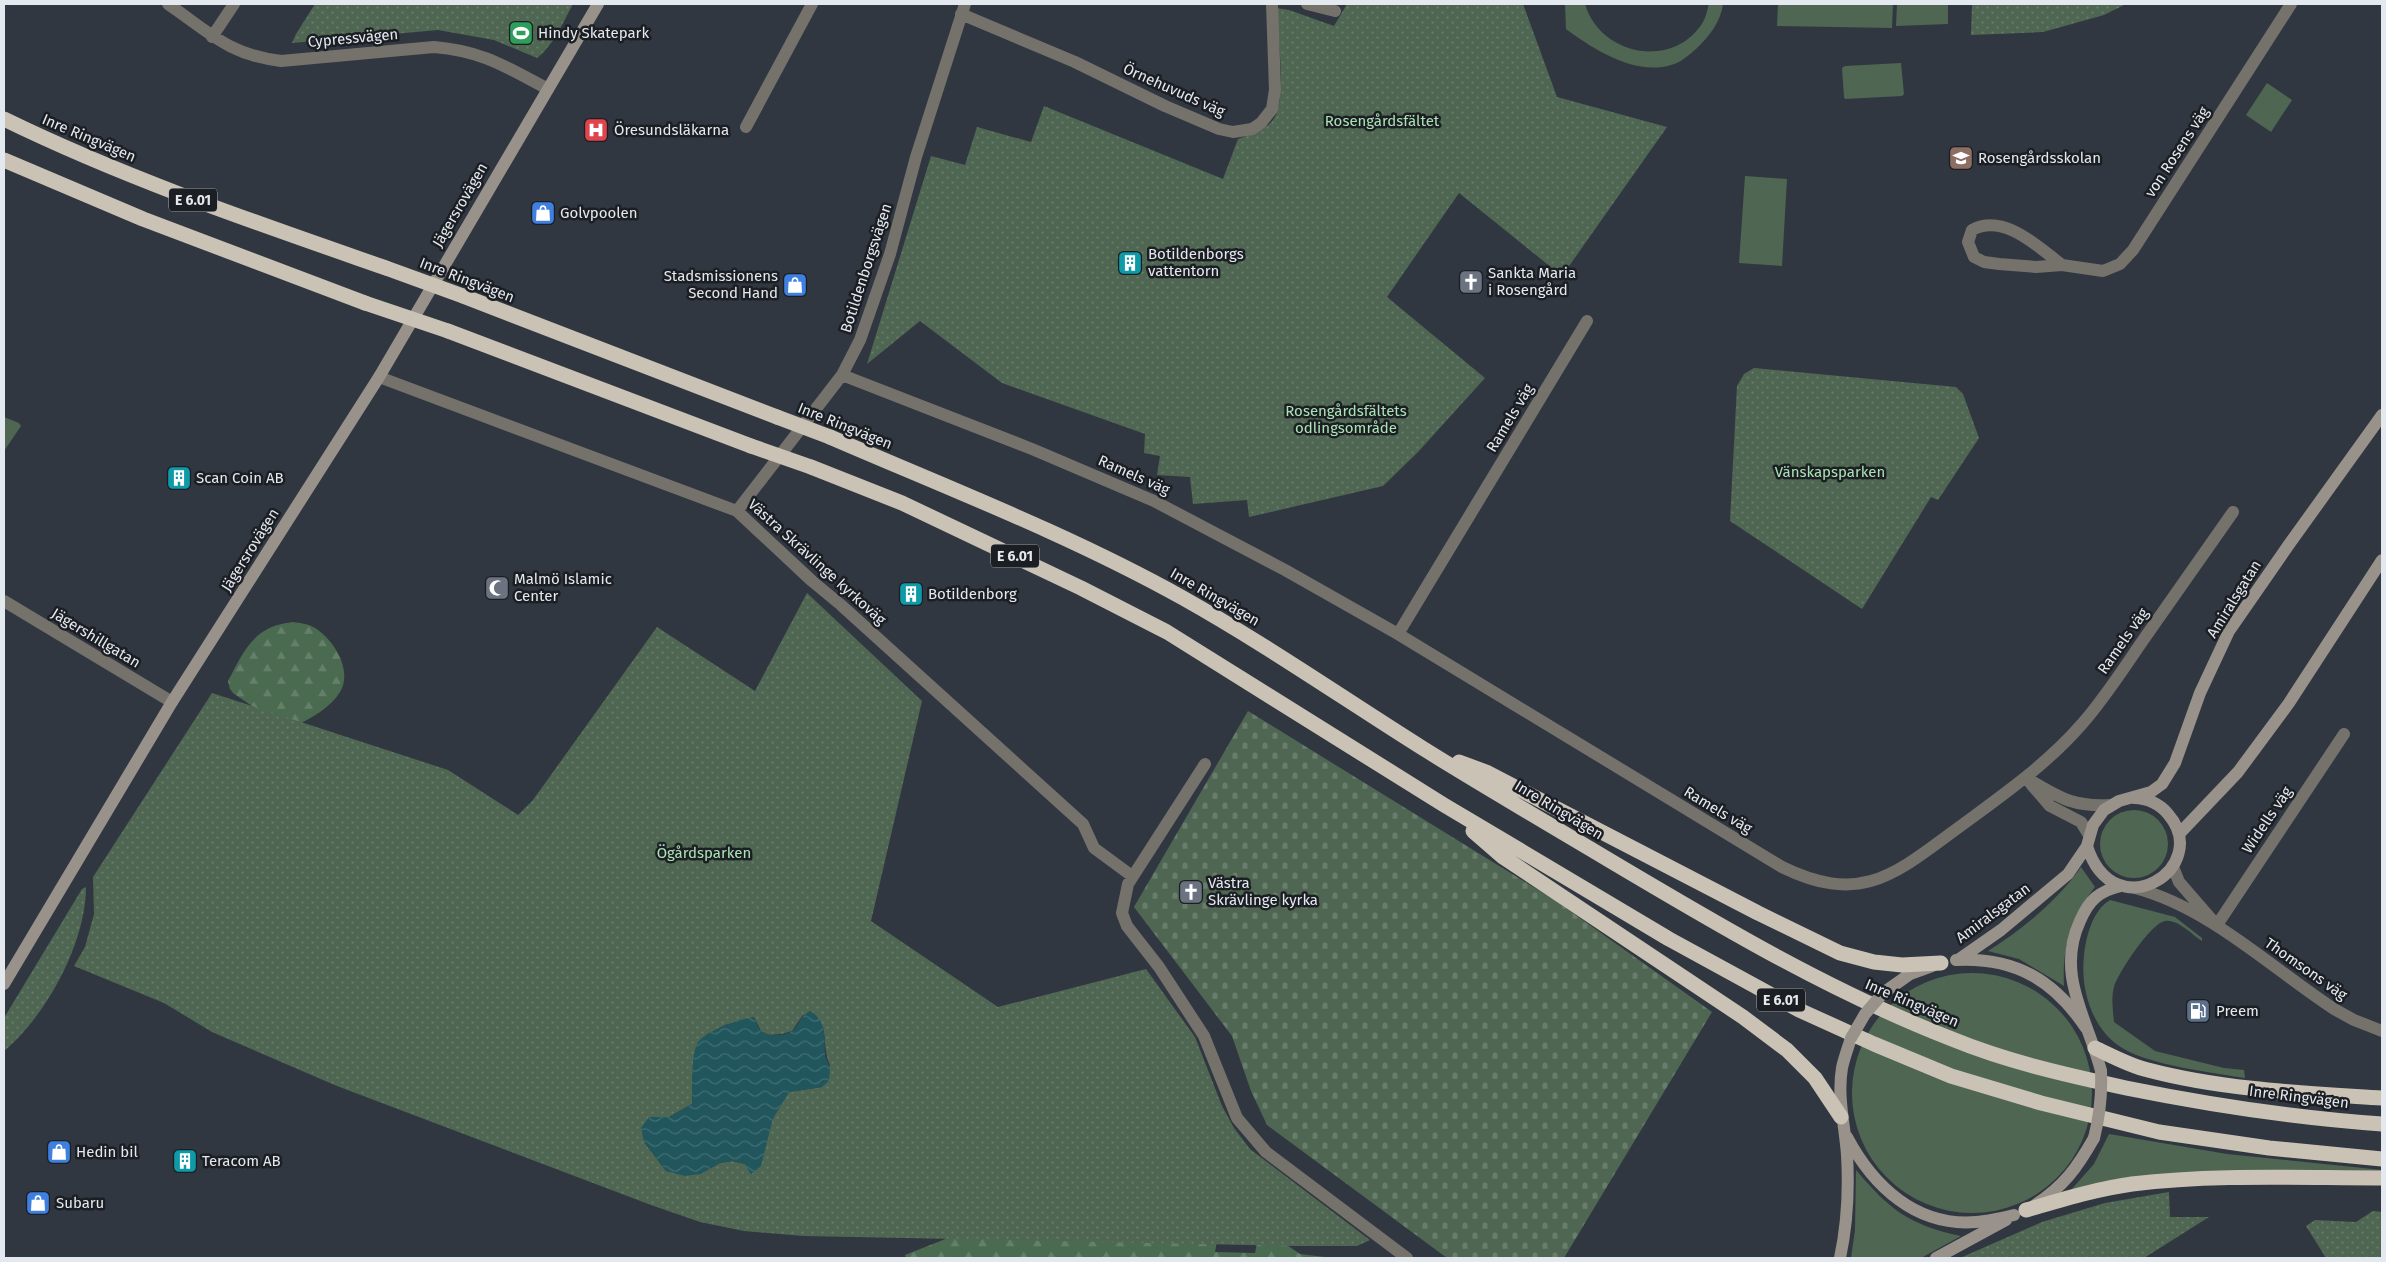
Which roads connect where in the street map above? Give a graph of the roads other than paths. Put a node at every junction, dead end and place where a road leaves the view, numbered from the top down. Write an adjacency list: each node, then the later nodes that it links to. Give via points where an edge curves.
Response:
1 (168, 4): 10 (street, Cypressvägen)
2 (234, 4): 10 (street)
3 (598, 4): 11 (main road, Jägersrovägen)
4 (812, 4): 14 (street)
5 (1272, 4): 8 (street, Örnehuvuds väg, via 1275,90 1272,109 1252,129 1233,132 1165,106)
6 (1307, 4): 9 (street)
7 (2291, 4): 19 (street, von Rosens väg, via 2133,250 2120,264 2103,271)
8 (963, 9): 21 (street, Botildenborgsvägen, via 916,157 890,254 860,340)
9 (1335, 11)
10 (212, 37): 11 (street, Cypressvägen, via 241,52 281,61 434,47 456,49 485,56)
11 (548, 89): 22 (main road, Jägersrovägen)
12 (4, 115): 15 (highway)
13 (4, 119): 15 (highway, Inre Ringvägen / E 6.01)
14 (746, 127)
15 (46, 140): 33 (highway, Inre Ringvägen / E 6.01, bridge, via 218,209 463,296 830,437 1095,551 1268,648)
16 (4, 160): 18 (highway, E 6.01)
17 (4, 165): 18 (highway)
18 (66, 188): 37 (highway, E 6.01, bridge, via 202,242 448,331 902,503 1167,632)
19 (2062, 264): 19 (street, von Rosens väg, via 2027,239 2001,226 1982,224 1972,230 1968,242 1974,257 1984,262 2036,266)
20 (1587, 321): 30 (street, Ramels väg)
21 (842, 375): 26 (street, Botildenborgsvägen); 30 (street, Ramels väg, via 1032,449 1154,501)
22 (379, 377): 26 (street, Västra Skrävlinge kyrkoväg); 31 (main road, Jägersrovägen)
23 (2382, 407): 25 (main road)
24 (2382, 415): 25 (main road, Amiralsgatan)
25 (2368, 433): 36 (main road, Amiralsgatan, via 2229,632 2200,693 2170,772 2151,792)
26 (737, 511): 42 (street, Västra Skrävlinge kyrkoväg, via 1083,824 1094,848)
27 (2233, 512): 35 (street, Ramels väg, via 2095,708 2065,742)
28 (2382, 560): 39 (main road, via 2289,703 2238,772)
29 (4, 601): 31 (street, Jägershillgatan)
30 (1398, 634): 35 (street, Ramels väg, via 1806,879 1846,885 1889,875 1914,862)
31 (172, 702): 48 (main road, Jägersrovägen)
32 (2344, 734): 45 (street, Widells väg)
33 (1424, 749): 47 (highway, via 1486,772 1840,953 1902,965); 54 (highway, Inre Ringvägen / E 6.01, via 1684,905 1821,982 1956,1041 2050,1071 2166,1096 2274,1113)
34 (1206, 764): 42 (street)
35 (2026, 778): 38 (street, via 2072,804); 40 (street, via 2050,806 2081,822)
36 (2127, 799): 38 (main road, Amiralsgatan); 39 (main road, Amiralsgatan, via 2139,798 2158,805 2171,817)
37 (1444, 805): 53 (highway, via 1503,857 1743,1017 1787,1050 1815,1078); 55 (highway, E 6.01, via 1669,939 1799,1010 1951,1076 2041,1103 2159,1132 2278,1149)
38 (2110, 805): 40 (main road, Amiralsgatan, via 2096,818)
39 (2179, 834): 41 (main road, via 2179,852)
40 (2088, 841): 43 (main road, via 2097,868 2106,878); 46 (main road, Amiralsgatan, via 2068,874 2050,891)
41 (2173, 867): 44 (main road, via 2160,880 2147,887); 45 (street, Thomsons väg, via 2179,882)
42 (1132, 876): 58 (street, via 1122,913 1127,926 1159,967 1204,1036 1237,1118 1266,1152)
43 (2121, 886): 44 (main road); 49 (main road, Amiralsgatan, via 2106,890 2090,902 2073,936 2070,960 2073,988)
44 (2135, 888): 45 (street, Thomsons väg, via 2182,906)
45 (2217, 926): 50 (street, Thomsons väg, via 2334,1009)
46 (1958, 960): 47 (main road, Amiralsgatan); 49 (main road, Amiralsgatan, via 2000,963 2032,974 2072,1006)
47 (1941, 963): 53 (main road, Amiralsgatan, bridge, via 1910,974 1883,993 1865,1014 1851,1038 1842,1068)
48 (4, 984)
49 (2086, 1028): 51 (main road, Amiralsgatan)
50 (2382, 1031)
51 (2095, 1048): 52 (highway, via 2147,1070 2223,1084); 57 (main road, Amiralsgatan, bridge, via 2101,1071 2101,1109 2094,1138 2077,1168 2054,1192)
52 (2382, 1098)
53 (1843, 1124): 57 (main road, Amiralsgatan, via 1858,1157 1874,1180 1895,1198 1920,1212 1947,1220 1975,1222); 59 (main road, Amiralsgatan, via 1847,1187)
54 (2382, 1124)
55 (2382, 1159)
56 (2382, 1178): 57 (highway, via 2186,1179 2077,1195)
57 (2020, 1213): 60 (main road, Amiralsgatan)
58 (1407, 1258)
59 (1840, 1258)
60 (1936, 1258)

